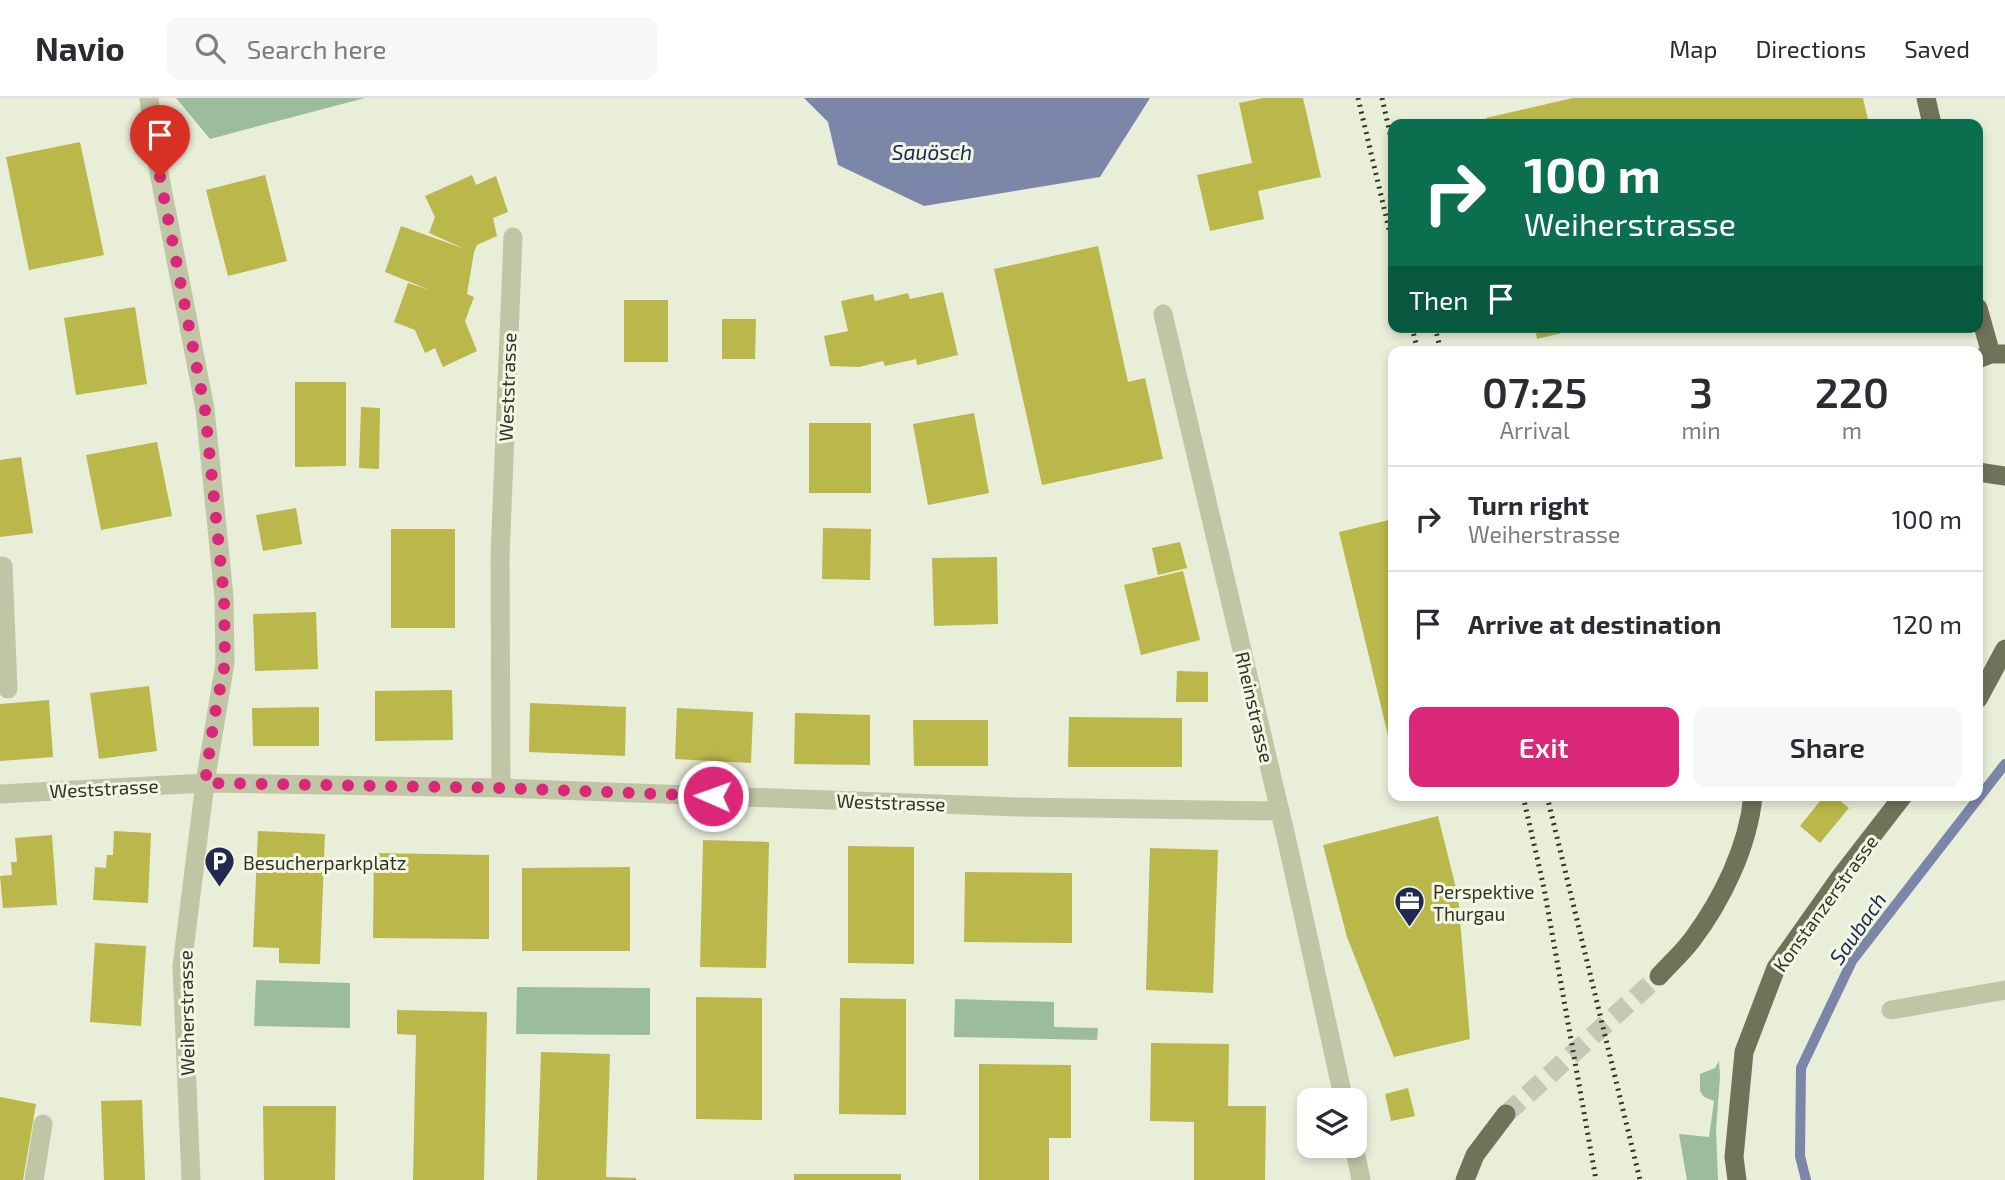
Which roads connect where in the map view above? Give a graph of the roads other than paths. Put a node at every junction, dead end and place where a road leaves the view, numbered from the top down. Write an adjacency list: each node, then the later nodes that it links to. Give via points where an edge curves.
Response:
1 (149, 98): 14 (street, Weiherstrasse, via 155,152 205,410 224,597 225,663)
2 (1926, 98): 3 (main road)
3 (1931, 119)
4 (513, 237): 15 (street, Weststrasse, via 499,557)
5 (1163, 314): 19 (street, Rheinstrasse)
6 (1983, 327): 7 (main road)
7 (1991, 356)
8 (1983, 473): 9 (main road)
9 (2005, 476)
10 (3, 566): 12 (street)
11 (2005, 649): 13 (main road)
12 (8, 689)
13 (1983, 690)
14 (205, 783): 15 (street, Weststrasse); 16 (street, Weststrasse); 28 (street, Weiherstrasse, via 182,965)
15 (501, 788): 19 (street, Weststrasse)
16 (0, 794)
17 (1752, 801): 20 (main road, via 1721,895 1691,941)
18 (1899, 801): 31 (main road, Konstanzerstrasse, via 1776,968 1744,1052 1734,1157)
19 (1280, 811): 23 (street, Rheinstrasse)
20 (1659, 976)
21 (2005, 990): 22 (street)
22 (1891, 1010)
23 (1342, 1088)
24 (1506, 1114): 30 (main road, via 1475,1155)
25 (43, 1124): 27 (street)
26 (1356, 1158): 29 (street)
27 (34, 1180)
28 (191, 1180)
29 (1361, 1180)
30 (1465, 1180)
31 (1737, 1180)

